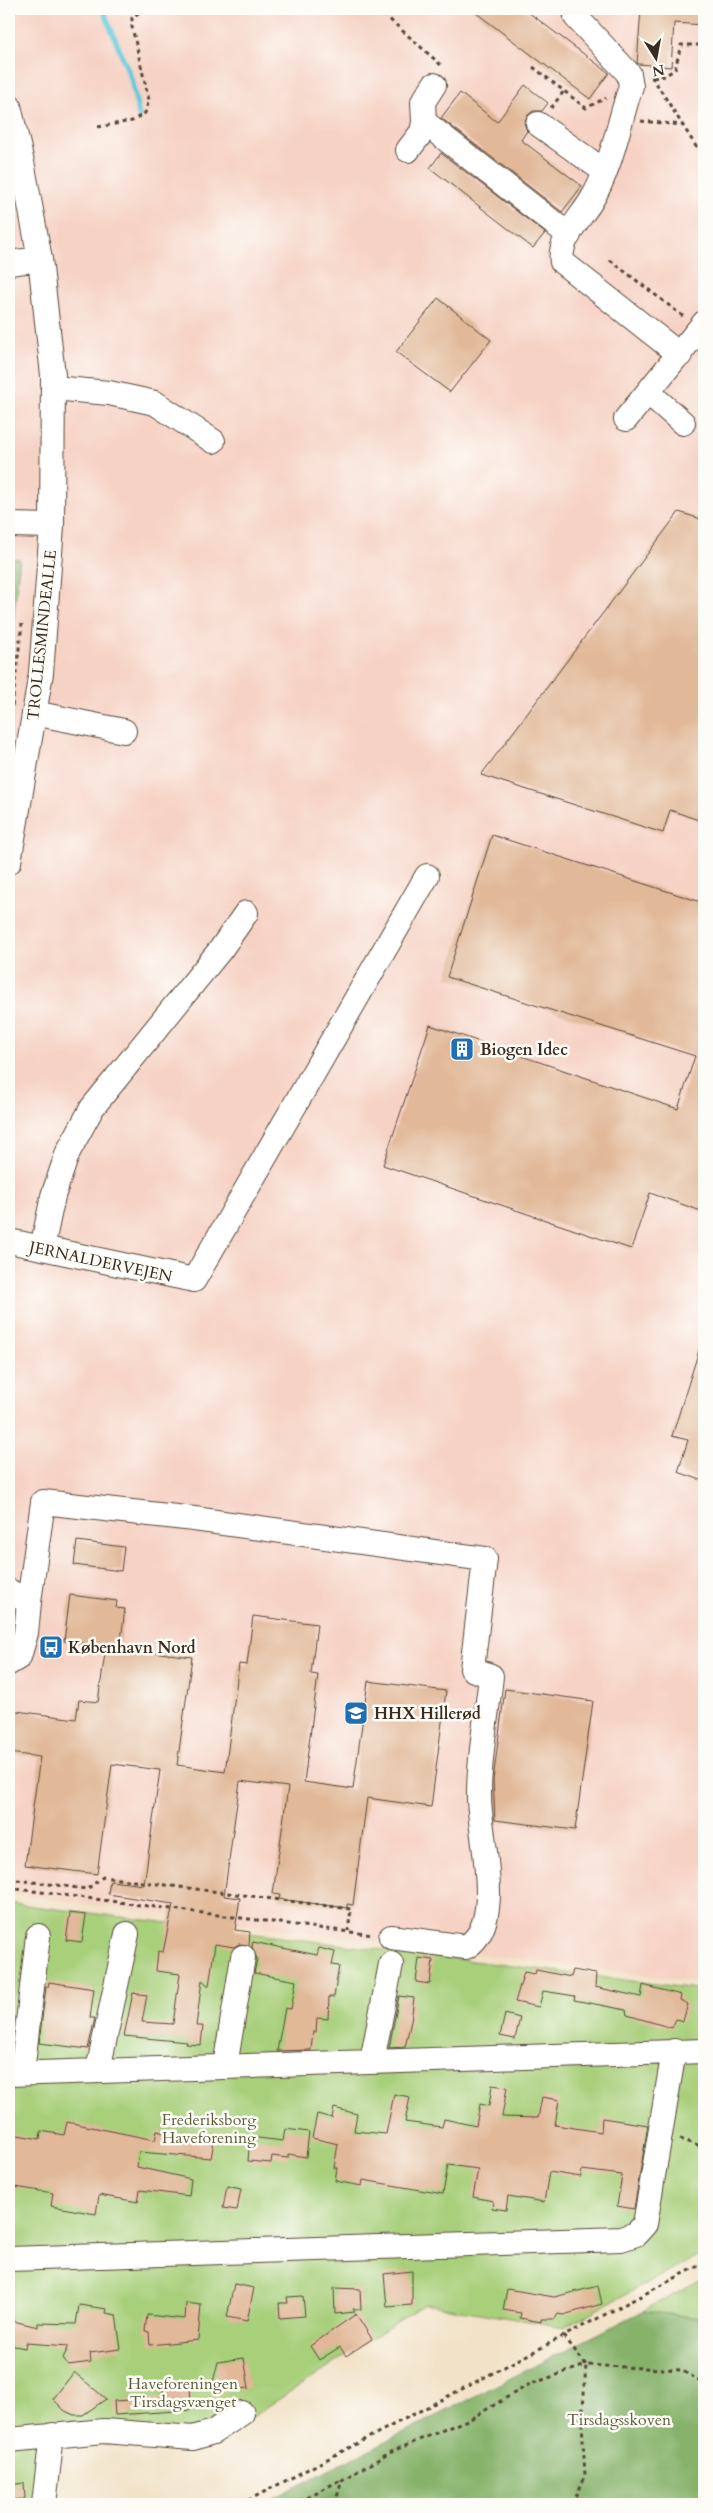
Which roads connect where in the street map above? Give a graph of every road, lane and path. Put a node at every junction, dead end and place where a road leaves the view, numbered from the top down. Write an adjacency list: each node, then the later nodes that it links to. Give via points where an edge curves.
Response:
1 (143, 9): 13 (path, via 132,18 132,27 149,100 145,113 132,121)
2 (378, 9): 6 (path)
3 (576, 17): 7 (street, via 629,74)
4 (704, 42): 7 (path, via 702,45 681,45 675,70 665,76)
5 (533, 67): 7 (path, via 586,108)
6 (439, 77): 10 (street, via 423,102)
7 (641, 79): 9 (street, via 632,86); 12 (path)
8 (9, 106): 18 (street, TROLLESMINDEALLE)
9 (620, 119): 12 (path); 16 (street)
10 (424, 122): 15 (street, via 422,132); 17 (street)
11 (538, 124): 16 (street)
12 (683, 126): 14 (path)
13 (98, 127)
14 (697, 148)
15 (408, 150)
16 (604, 171): 17 (street, via 592,199)
17 (569, 235): 22 (street, via 561,255 564,266)
18 (40, 259): 20 (street); 23 (street, TROLLESMINDEALLE)
19 (610, 260): 21 (path)
20 (9, 263)
21 (702, 326): 22 (street)
22 (680, 355): 24 (street)
23 (53, 388): 27 (street, via 109,393 155,403); 29 (street, TROLLESMINDEALLE)
24 (648, 393): 25 (street); 26 (street)
25 (626, 420)
26 (683, 423)
27 (213, 441)
28 (9, 525): 29 (street, TROLLESMINDEALLE)
29 (52, 526): 31 (street, TROLLESMINDEALLE, via 41,673)
30 (23, 616): 32 (path)
31 (34, 713): 33 (street); 34 (street, TROLLESMINDEALLE)
32 (10, 723)
33 (124, 731)
34 (9, 862)
35 (427, 876): 38 (street, JERNALDERVEJEN, via 194,1280)
36 (246, 913): 38 (street, via 221,949 92,1108 68,1152 53,1196)
37 (9, 1241): 38 (street, JERNALDERVEJEN)
38 (42, 1248)
39 (19, 1596): 40 (street, via 26,1633 19,1657); 48 (street, via 43,1502 485,1559 472,1669 491,1676 478,1795 488,1901 482,1930 474,1943 466,1947)
40 (9, 1663)
41 (9, 1879): 43 (path)
42 (9, 1888): 44 (path)
43 (87, 1889): 44 (path); 45 (path, via 103,1877 351,1909)
44 (86, 1898): 45 (path)
45 (348, 1931): 48 (path)
46 (127, 1934): 55 (street)
47 (38, 1936): 56 (street)
48 (391, 1937)
49 (243, 1957): 54 (street)
50 (391, 1964): 53 (street)
51 (674, 2051): 52 (street); 53 (street); 57 (street)
52 (704, 2051)
53 (372, 2062): 54 (street)
54 (225, 2066): 55 (street)
55 (98, 2070): 56 (street)
56 (16, 2073)
57 (660, 2133): 58 (path); 59 (street, via 645,2224 636,2234 621,2240)
58 (704, 2147)
59 (9, 2259)
60 (704, 2263): 61 (path)
61 (564, 2336): 62 (path); 69 (path)
62 (586, 2364): 63 (path, via 681,2370); 67 (path, via 528,2385 472,2418 394,2450); 72 (path, via 582,2422 585,2476)
63 (704, 2384)
64 (242, 2413): 65 (street, via 213,2432 193,2438 104,2431)
65 (52, 2435): 66 (street); 68 (street)
66 (9, 2440)
67 (342, 2480): 70 (path); 71 (path)
68 (44, 2504)
69 (241, 2504)
70 (293, 2504)
71 (335, 2504)
72 (573, 2504)

